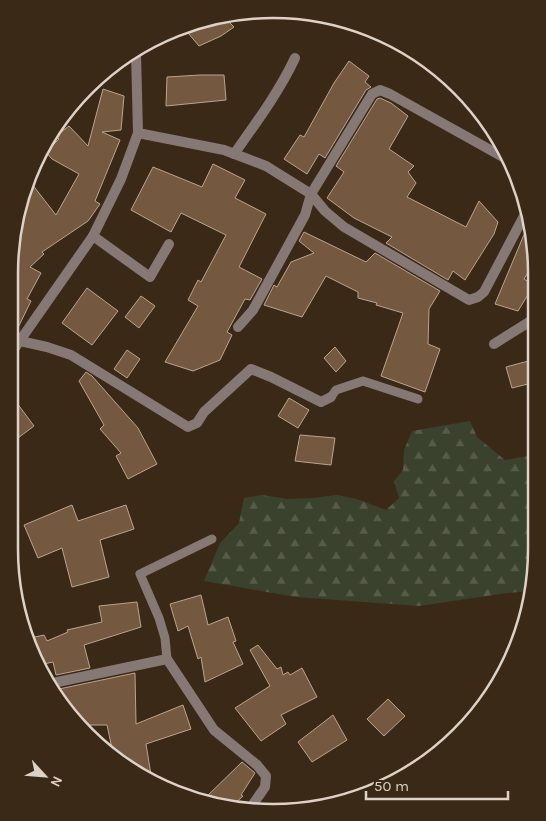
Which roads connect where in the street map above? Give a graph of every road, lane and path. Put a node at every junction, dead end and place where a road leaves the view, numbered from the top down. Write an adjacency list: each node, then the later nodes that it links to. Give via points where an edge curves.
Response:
1 (136, 58): 3 (street)
2 (295, 58): 4 (street, via 264,112)
3 (138, 133): 4 (street); 8 (street, via 121,179)
4 (234, 154): 6 (street, via 266,166)
5 (499, 154): 6 (street, via 380,90 372,94)
6 (311, 194): 7 (street, via 344,227 470,300 484,292); 11 (street, via 305,215 253,310)
7 (523, 218)
8 (93, 236): 9 (street, via 150,277); 12 (street)
9 (169, 244)
10 (528, 323): 14 (street)
11 (238, 327)
12 (20, 341): 13 (street); 15 (street, via 71,356 188,427 197,423 204,412 251,369 321,402)
13 (18, 344)
14 (494, 344)
15 (331, 397): 16 (lane, via 336,390 363,381)
16 (418, 399)
17 (212, 539): 18 (lane, via 140,574 165,638)
18 (167, 659): 19 (street); 20 (street, via 214,730 266,776 265,788)
19 (56, 682)
20 (254, 803)

